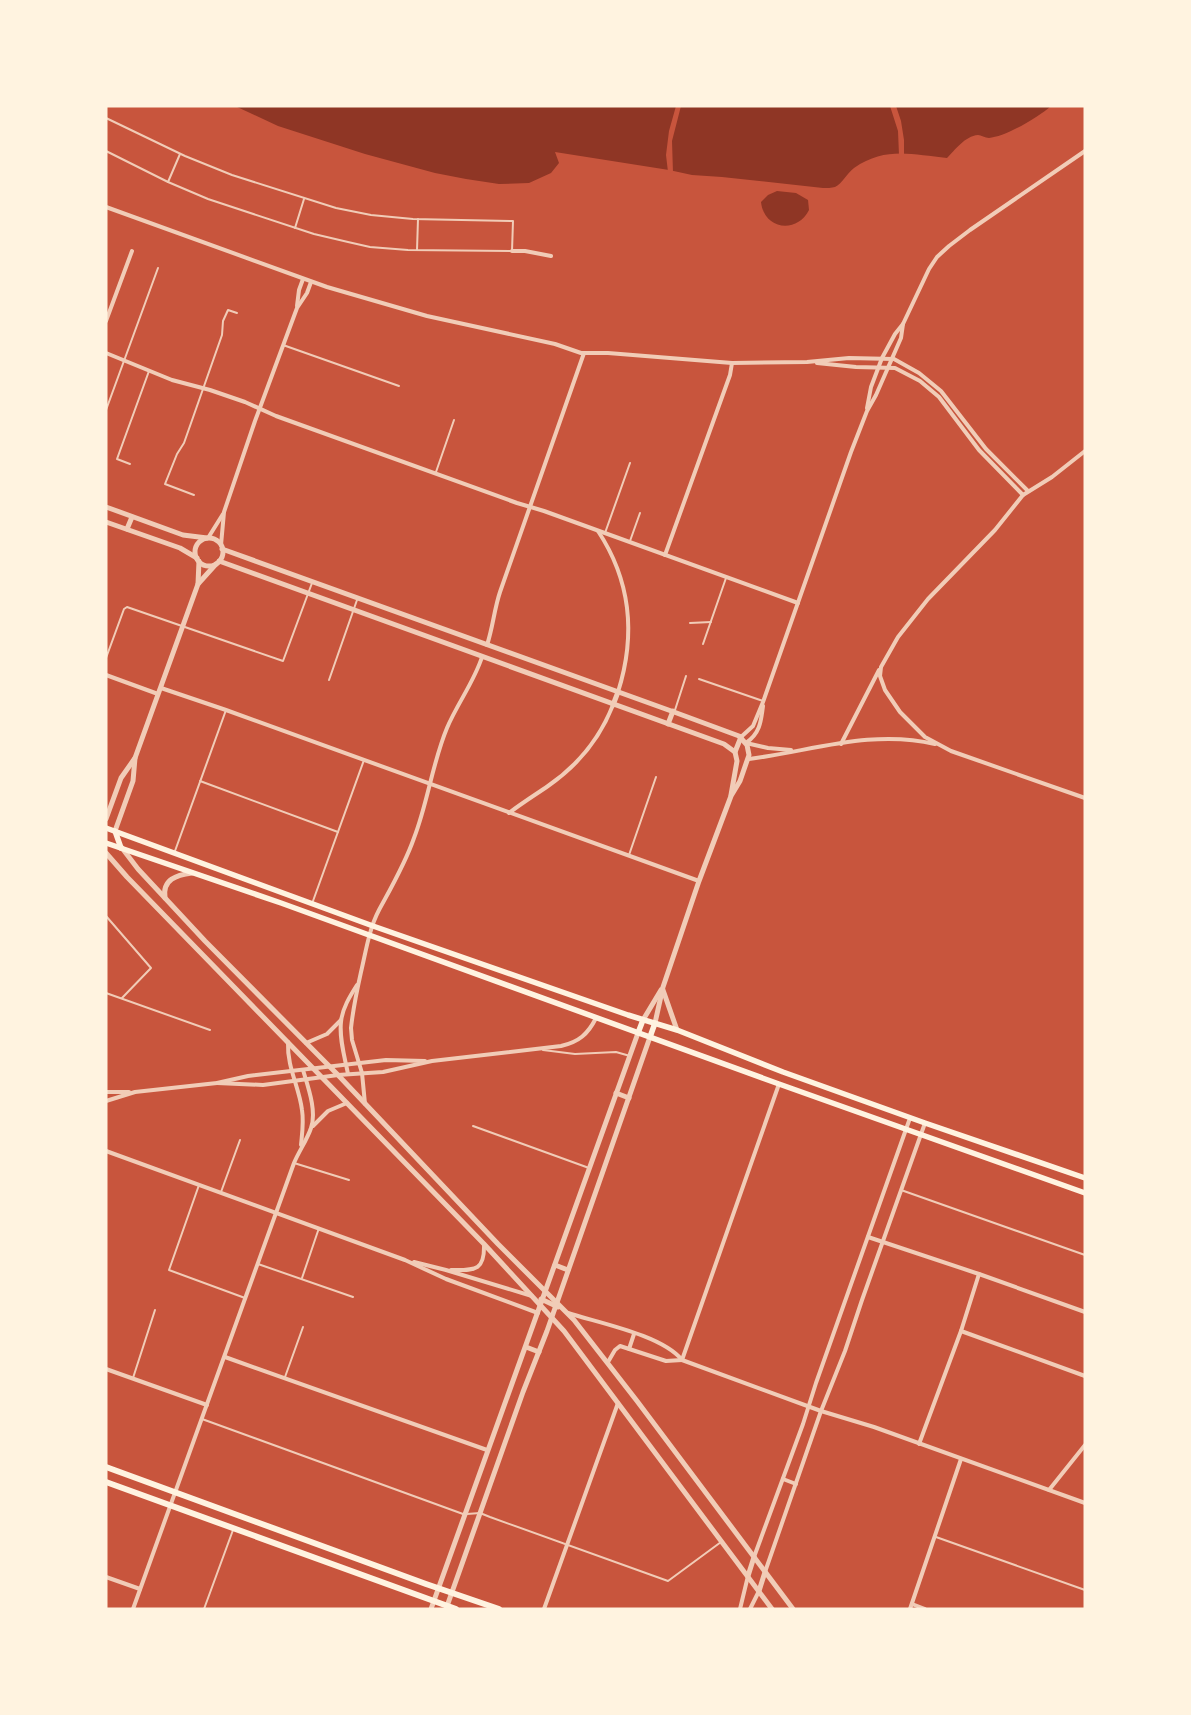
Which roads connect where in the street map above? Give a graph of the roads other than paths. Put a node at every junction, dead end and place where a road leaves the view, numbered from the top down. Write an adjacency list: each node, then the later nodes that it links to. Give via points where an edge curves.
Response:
1 (106, 118): 4 (lane)
2 (106, 151): 5 (lane)
3 (1085, 151): 20 (street, via 943,251 929,269)
4 (180, 154): 5 (lane); 6 (lane)
5 (168, 182): 9 (lane)
6 (304, 199): 8 (lane, via 371,215); 9 (lane)
7 (106, 207): 15 (street)
8 (418, 219): 10 (lane); 12 (lane, via 512,221)
9 (295, 228): 10 (lane, via 370,247)
10 (417, 250): 12 (lane)
11 (132, 251): 19 (street)
12 (512, 251): 13 (street)
13 (551, 256)
14 (158, 268): 26 (lane)
15 (303, 279): 16 (street); 17 (street)
16 (311, 282): 17 (street); 23 (street, via 427,316)
17 (297, 308): 21 (street)
18 (237, 313): 33 (lane, via 228,310)
19 (106, 320)
20 (903, 324): 24 (street); 25 (street, via 901,338)
21 (283, 345): 32 (lane); 34 (street)
22 (106, 352): 26 (street)
23 (584, 353): 28 (street); 46 (street)
24 (882, 358): 25 (street); 27 (street); 29 (street)
25 (891, 358): 30 (street); 42 (street, via 941,391 986,449)
26 (124, 360): 31 (street); 35 (lane)
27 (807, 362): 28 (street); 29 (street)
28 (732, 363): 57 (street)
29 (878, 367): 30 (street); 36 (street)
30 (887, 367): 36 (street); 44 (street, via 906,373 934,392 979,450)
31 (149, 371): 33 (street); 40 (lane, via 117,459)
32 (399, 386)
33 (202, 388): 34 (street); 43 (lane, via 184,443 165,484)
34 (260, 409): 41 (street); 47 (street)
35 (106, 410)
36 (867, 411): 65 (street)
37 (454, 420): 41 (lane)
38 (1085, 451): 42 (street)
39 (630, 462): 53 (lane)
40 (130, 464)
41 (435, 474): 46 (street)
42 (1028, 491): 44 (street)
43 (194, 495)
44 (1023, 495): 74 (street, via 996,530 922,606 898,637)
45 (106, 507): 49 (street)
46 (530, 507): 52 (street); 71 (street, via 497,602)
47 (224, 512): 54 (street); 56 (street)
48 (640, 513): 55 (lane)
49 (132, 516): 51 (street); 54 (street, via 183,535)
50 (106, 522): 51 (street)
51 (128, 529): 58 (street, via 180,548)
52 (598, 531): 53 (street); 80 (street, via 615,561 628,610 627,657)
53 (604, 534): 55 (street)
54 (208, 538): 56 (street); 58 (street, via 196,546)
55 (629, 542): 57 (street)
56 (222, 547): 59 (street); 61 (street)
57 (665, 555): 60 (street)
58 (198, 560): 59 (street, via 208,565); 62 (street)
59 (218, 562): 62 (street); 63 (street)
60 (727, 578): 65 (street); 67 (lane)
61 (313, 581): 63 (lane); 64 (street)
62 (198, 584): 69 (street)
63 (308, 594): 66 (street); 69 (lane, via 283,661)
64 (358, 598): 66 (lane); 71 (street)
65 (798, 603): 82 (street)
66 (354, 610): 72 (street); 78 (lane)
67 (711, 622): 68 (lane); 70 (lane)
68 (690, 623)
69 (182, 626): 73 (lane, via 127,607); 79 (street)
70 (703, 644)
71 (487, 645): 72 (street); 80 (street)
72 (482, 657): 83 (street); 98 (street, via 447,728)
73 (106, 658)
74 (881, 667): 89 (street); 90 (street, via 882,683 895,707)
75 (106, 675): 81 (street)
76 (686, 676): 85 (lane)
77 (699, 679): 82 (lane)
78 (329, 680)
79 (160, 688): 81 (street); 84 (street)
80 (618, 692): 83 (street); 85 (street)
81 (158, 694): 93 (street)
82 (763, 702): 87 (street, via 753,726); 88 (street, via 758,731)
83 (613, 704): 86 (street); 101 (street, via 600,732 577,762)
84 (226, 710): 95 (street); 97 (lane)
85 (674, 711): 86 (street); 87 (street)
86 (668, 724): 92 (street, via 724,744)
87 (741, 737): 88 (street); 92 (street)
88 (746, 743): 91 (street); 94 (street)
89 (841, 744): 90 (street, via 894,738); 91 (street)
90 (939, 746): 100 (street)
91 (796, 750): 94 (street)
92 (735, 752): 99 (street, via 737,761)
93 (135, 758): 102 (street, via 122,778); 104 (street, via 133,781)
94 (749, 758): 99 (street)
95 (364, 760): 98 (street); 105 (lane)
96 (656, 777): 110 (lane)
97 (200, 781): 105 (lane); 108 (lane)
98 (429, 784): 101 (street); 116 (street, via 410,850)
99 (731, 796): 112 (street)
100 (1085, 798)
101 (509, 813): 110 (street)
102 (106, 819)
103 (106, 828): 104 (main road)
104 (115, 831): 106 (main road); 107 (main road); 108 (main road)
105 (338, 832): 114 (lane)
106 (108, 843): 107 (main road); 109 (street)
107 (121, 848): 111 (main road); 113 (street)
108 (174, 853): 114 (main road)
109 (106, 854): 130 (street)
110 (629, 856): 112 (street)
111 (193, 872): 113 (street, via 170,879 165,888); 117 (main road)
112 (699, 881): 119 (street)
113 (165, 898): 131 (street)
114 (312, 904): 116 (main road)
115 (106, 916): 121 (lane, via 151,968)
116 (373, 926): 117 (street); 124 (main road)
117 (370, 935): 118 (street); 122 (main road)
118 (358, 983): 123 (street); 135 (street, via 350,1028)
119 (662, 987): 124 (street); 125 (street); 127 (street)
120 (106, 993): 121 (lane)
121 (122, 998): 126 (lane)
122 (596, 1018): 128 (main road); 132 (street, via 589,1032 577,1042)
123 (341, 1020): 131 (street, via 326,1034); 136 (street)
124 (643, 1020): 125 (main road); 128 (main road)
125 (655, 1023): 127 (main road); 129 (main road)
126 (210, 1030)
127 (677, 1030): 141 (main road)
128 (638, 1033): 129 (main road); 133 (street)
129 (650, 1037): 149 (main road); 153 (street)
130 (288, 1042): 138 (street); 140 (street)
131 (306, 1043): 137 (street)
132 (540, 1049): 133 (lane, via 575,1054 616,1052); 134 (street)
133 (630, 1056): 152 (street)
134 (432, 1061): 135 (street); 142 (street)
135 (359, 1063): 136 (street); 142 (street)
136 (346, 1065): 137 (street); 143 (street)
137 (330, 1067): 138 (street); 144 (street)
138 (313, 1069): 139 (street); 145 (street)
139 (303, 1070): 140 (street); 146 (street)
140 (291, 1072): 147 (street); 148 (street)
141 (783, 1072): 149 (main road); 157 (main road)
142 (362, 1073): 143 (street); 156 (street)
143 (348, 1074): 144 (street)
144 (338, 1075): 145 (street); 156 (street)
145 (321, 1077): 146 (street); 155 (street)
146 (306, 1080): 147 (street); 160 (street, via 312,1114)
147 (294, 1081): 148 (street, via 252,1085); 164 (street, via 302,1112)
148 (217, 1083): 151 (street)
149 (779, 1084): 161 (main road); 206 (street)
150 (106, 1092): 151 (street)
151 (135, 1092): 154 (street)
152 (616, 1093): 153 (street); 167 (street)
153 (629, 1098): 168 (street)
154 (106, 1101)
155 (347, 1103): 160 (street, via 328,1111); 179 (street)
156 (365, 1104): 188 (street)
157 (910, 1118): 158 (main road); 161 (street)
158 (925, 1123): 162 (street); 169 (main road)
159 (473, 1126): 167 (lane)
160 (311, 1129): 164 (street)
161 (906, 1130): 162 (main road); 177 (street)
162 (921, 1135): 172 (street); 174 (main road)
163 (240, 1140): 173 (lane)
164 (300, 1148): 166 (street)
165 (106, 1151): 171 (street)
166 (294, 1163): 170 (lane); 175 (street)
167 (590, 1168): 168 (street); 183 (street)
168 (602, 1173): 185 (street)
169 (1085, 1178)
170 (349, 1180)
171 (199, 1185): 173 (street); 191 (lane, via 169,1270)
172 (901, 1190): 178 (street); 180 (lane)
173 (221, 1193): 175 (street)
174 (1085, 1193)
175 (275, 1214): 176 (street); 182 (street)
176 (319, 1228): 181 (street); 187 (lane)
177 (868, 1237): 178 (street); 214 (street)
178 (882, 1242): 186 (street); 215 (street)
179 (484, 1244): 184 (street, via 484,1258 479,1267); 190 (street)
180 (1085, 1255)
181 (404, 1260): 184 (street); 197 (street)
182 (258, 1264): 187 (lane); 191 (street)
183 (555, 1265): 185 (street); 188 (street)
184 (446, 1270): 190 (street)
185 (568, 1270): 193 (street)
186 (979, 1274): 196 (street); 200 (street)
187 (302, 1278): 189 (lane)
188 (545, 1292): 192 (street); 193 (street)
189 (353, 1297)
190 (533, 1297): 192 (street)
191 (245, 1298): 205 (street)
192 (542, 1302): 193 (street); 197 (street); 198 (street)
193 (556, 1304): 195 (street); 198 (street)
194 (155, 1310): 210 (lane)
195 (566, 1311): 201 (street); 207 (street)
196 (1085, 1312)
197 (538, 1313): 198 (street); 202 (street)
198 (552, 1317): 204 (street); 212 (street)
199 (303, 1328): 211 (lane)
200 (961, 1331): 209 (street); 217 (street)
201 (634, 1334): 203 (street); 206 (street, via 670,1348)
202 (526, 1347): 204 (street); 219 (street)
203 (629, 1349): 206 (street, via 666,1361); 207 (street, via 617,1347)
204 (539, 1352): 230 (street)
205 (225, 1357): 211 (street); 213 (street)
206 (682, 1360): 214 (street)
207 (608, 1362): 235 (street)
208 (106, 1369): 210 (street)
209 (1085, 1376)
210 (133, 1378): 213 (street)
211 (284, 1378): 219 (street)
212 (618, 1403): 233 (street); 234 (street)
213 (208, 1405): 216 (street)
214 (809, 1406): 215 (street); 222 (street)
215 (821, 1411): 217 (street); 224 (street)
216 (202, 1419): 226 (street); 229 (lane)
217 (919, 1444): 220 (street)
218 (1085, 1445): 225 (street)
219 (487, 1450): 229 (street)
220 (961, 1459): 225 (street); 232 (street)
221 (106, 1467): 226 (highway)
222 (783, 1479): 224 (street); 235 (street)
223 (106, 1482): 228 (highway)
224 (796, 1484): 236 (street)
225 (1049, 1490): 227 (street)
226 (176, 1493): 228 (street); 239 (highway)
227 (1085, 1503)
228 (170, 1504): 231 (highway); 240 (street)
229 (464, 1514): 230 (lane); 239 (street)
230 (480, 1514): 234 (lane); 243 (street)
231 (234, 1527): 244 (highway); 248 (lane)
232 (936, 1537): 241 (lane); 245 (street)
233 (722, 1541): 234 (lane, via 668,1581); 237 (street)
234 (567, 1545): 252 (street)
235 (754, 1557): 236 (street); 237 (street)
236 (765, 1572): 242 (street); 256 (street)
237 (748, 1576): 242 (street); 253 (street)
238 (106, 1577): 240 (street)
239 (439, 1588): 243 (highway); 244 (street)
240 (140, 1589): 247 (street)
241 (1085, 1590)
242 (759, 1591): 254 (street); 255 (street)
243 (452, 1592): 246 (street); 251 (highway)
244 (434, 1601): 246 (highway); 249 (street)
245 (911, 1606): 257 (street)
246 (446, 1607): 250 (highway)
247 (133, 1609)
248 (204, 1609)
249 (431, 1609)
250 (456, 1609)
251 (500, 1609)
252 (544, 1609)
253 (740, 1609)
254 (750, 1609)
255 (772, 1609)
256 (793, 1609)
257 (925, 1609)

